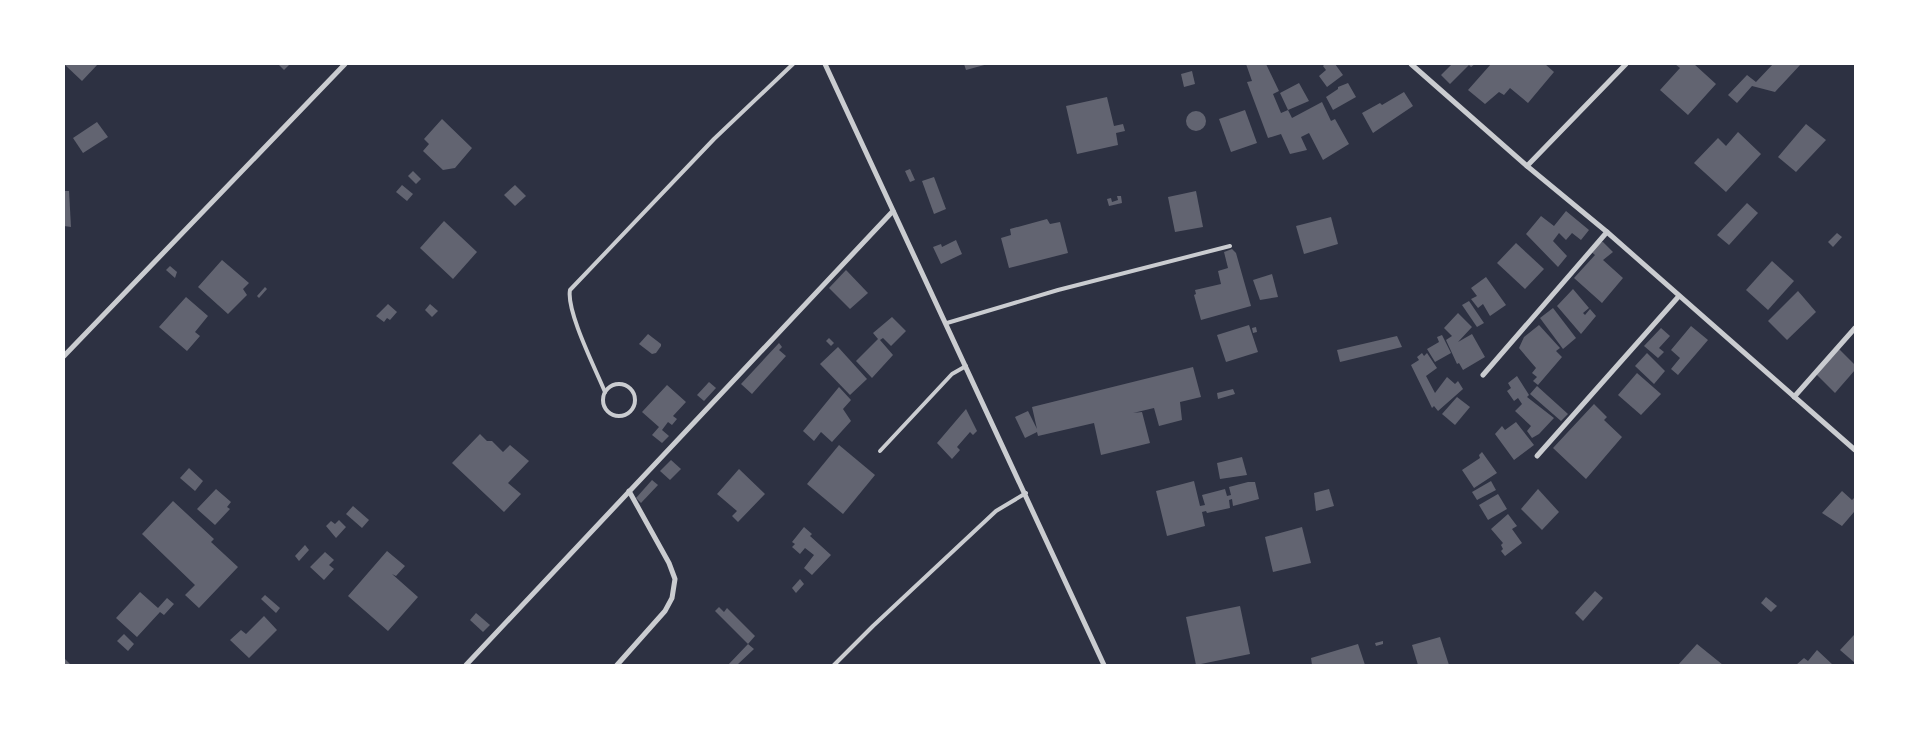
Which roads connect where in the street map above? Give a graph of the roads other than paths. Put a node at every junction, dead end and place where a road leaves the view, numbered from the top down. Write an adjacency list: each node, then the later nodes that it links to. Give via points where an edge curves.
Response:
1 (345, 64): 13 (street)
2 (794, 64): 16 (lane, via 714,139 570,290 575,321)
3 (825, 64): 7 (street)
4 (1411, 64): 6 (street)
5 (1626, 64): 6 (street)
6 (1527, 166): 8 (street)
7 (893, 211): 11 (street); 21 (street)
8 (1608, 232): 10 (street); 15 (street)
9 (1230, 246): 11 (lane, via 1058,290)
10 (1679, 296): 17 (street); 20 (street)
11 (947, 323): 14 (street)
12 (1855, 328): 17 (street)
13 (64, 356)
14 (966, 366): 19 (lane, via 952,374); 22 (street)
15 (1483, 375)
16 (605, 392): 16 (lane, via 603,404 610,414 623,416 633,409 635,396 627,386 615,385)
17 (1794, 397): 18 (street)
18 (1855, 450)
19 (880, 451)
20 (1537, 456)
21 (629, 492): 23 (street); 24 (street, via 676,579 665,611)
22 (1026, 493): 25 (lane, via 996,511); 26 (street)
23 (466, 665)
24 (617, 665)
25 (834, 665)
26 (1104, 665)

